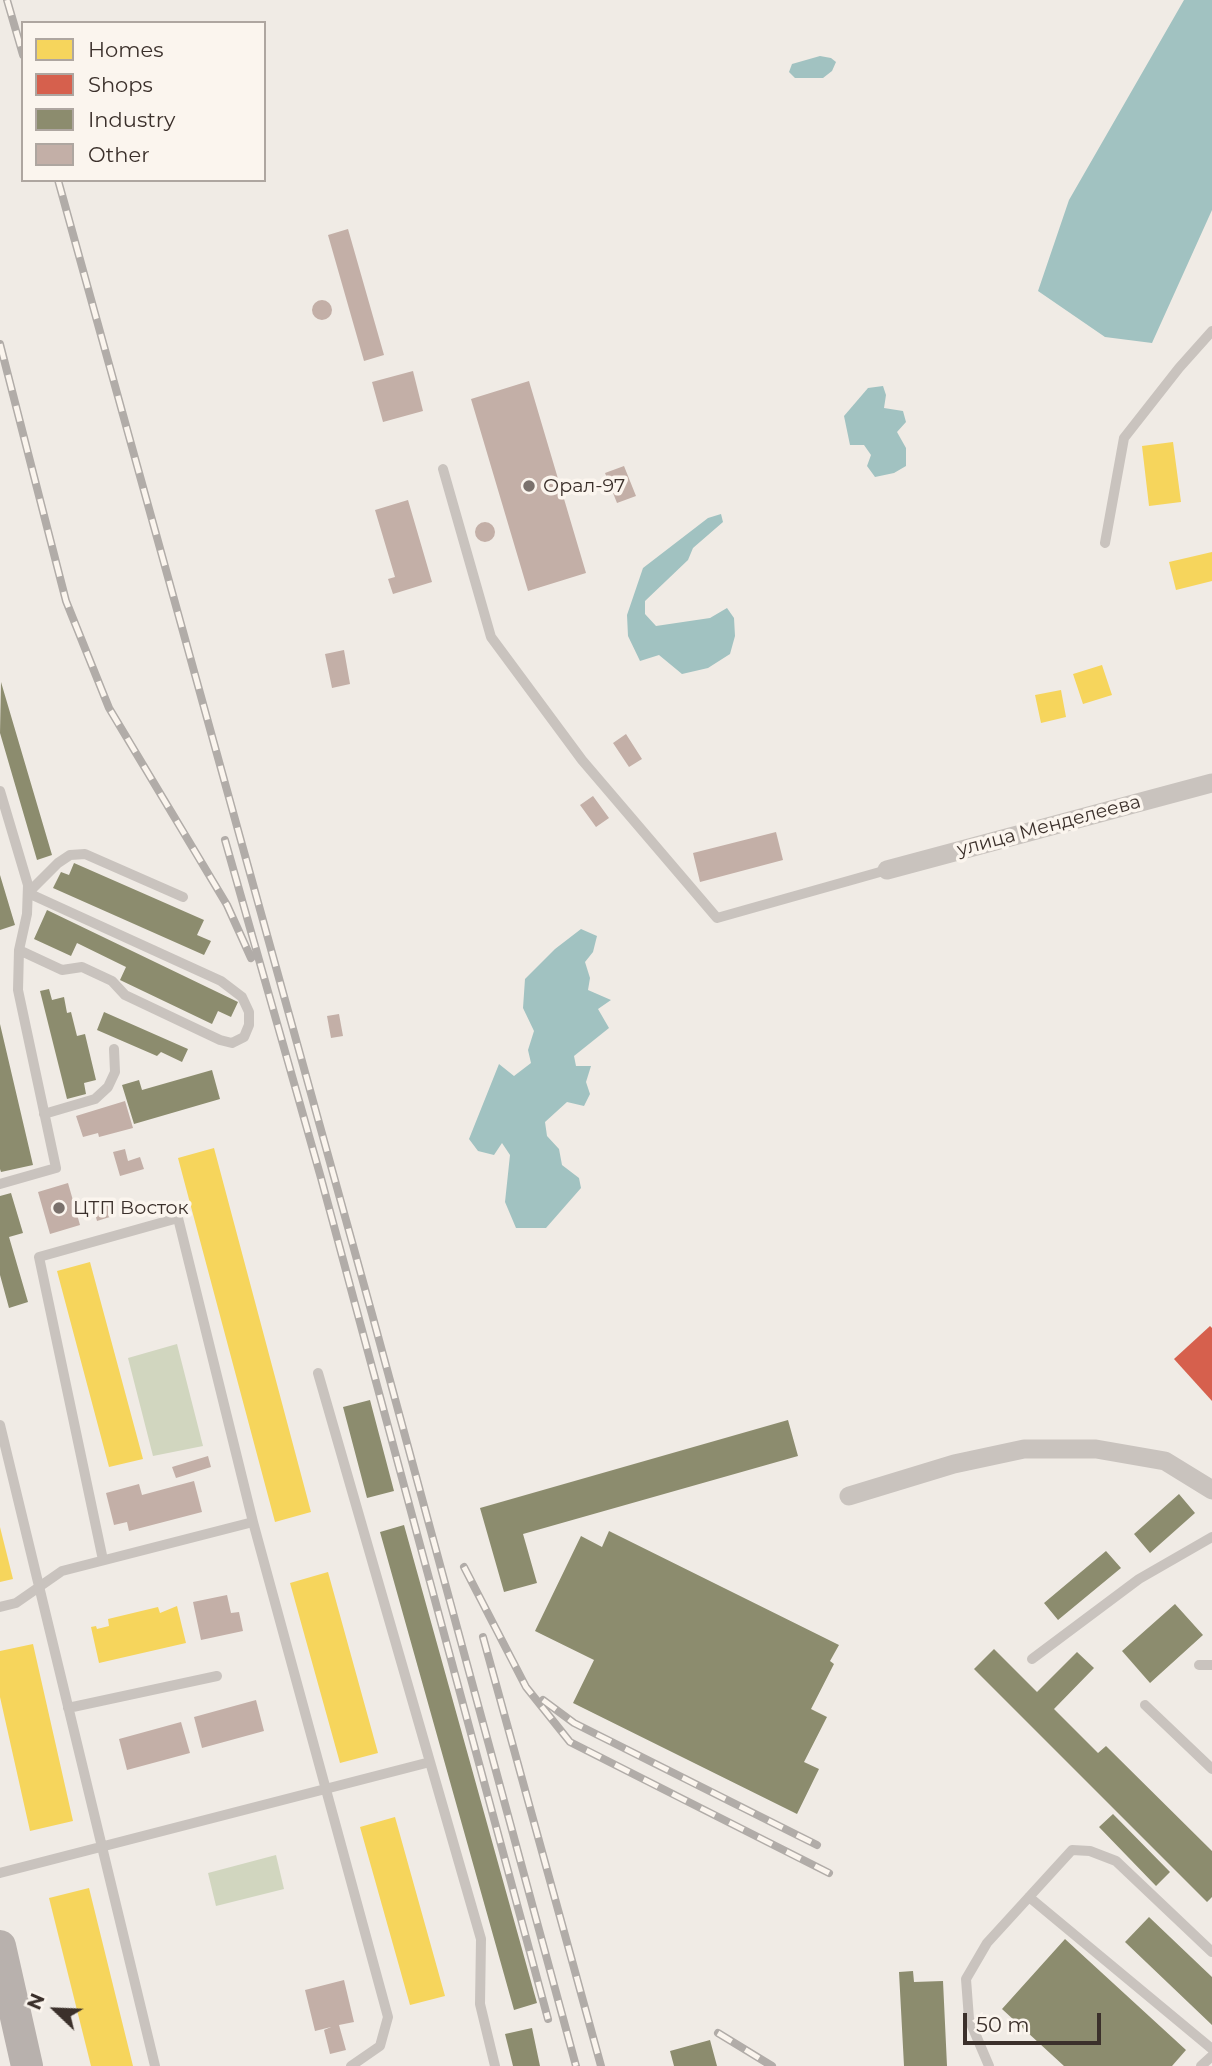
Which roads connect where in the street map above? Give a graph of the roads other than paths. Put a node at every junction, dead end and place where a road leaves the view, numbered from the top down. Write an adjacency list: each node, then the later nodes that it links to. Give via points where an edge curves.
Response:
1 (1212, 331): 3 (lane, via 1125,438)
2 (443, 468): 6 (lane, via 491,637 582,760 717,918)
3 (1105, 543)
4 (1212, 783): 6 (street, улица Менделеева)
5 (0, 791): 7 (lane)
6 (887, 870)
7 (28, 893): 8 (lane, via 58,863 70,855 85,854); 9 (lane); 9 (lane, via 221,981 242,997 249,1025 244,1037 232,1043 220,1040 125,995 112,981 82,967 62,970)
8 (183, 897)
9 (19, 950): 11 (lane, via 18,989)
10 (114, 1049): 11 (lane, via 115,1072 108,1087 94,1099)
11 (44, 1114): 12 (lane, via 56,1168)
12 (0, 1184)
13 (318, 1373): 28 (lane)
14 (0, 1425): 20 (lane)
15 (1212, 1490): 16 (street, via 1165,1461 1096,1448 1024,1449 954,1464)
16 (849, 1496)
17 (253, 1522): 19 (lane); 19 (lane, via 178,1218 39,1257); 30 (lane)
18 (1212, 1537): 22 (lane, via 1139,1579)
19 (103, 1560): 20 (lane, via 62,1571)
20 (38, 1587): 21 (lane, via 16,1603); 27 (lane)
21 (0, 1607)
22 (1032, 1659)
23 (1199, 1665): 24 (lane)
24 (1212, 1665)
25 (217, 1676): 27 (lane)
26 (1146, 1705): 29 (lane)
27 (68, 1708): 31 (lane)
28 (430, 1762): 30 (lane); 41 (lane, via 481,1939 480,2004)
29 (1212, 1769)
30 (327, 1790): 31 (lane); 40 (lane, via 388,2017 380,2046)
31 (102, 1847): 32 (lane); 39 (lane)
32 (0, 1873)
33 (1029, 1897): 35 (lane, via 1072,1850 1090,1851 1116,1861); 36 (lane); 42 (lane, via 987,1943 966,1979 969,2018)
34 (0, 1946): 38 (main road)
35 (1212, 1951)
36 (1212, 2049)
37 (1212, 2056): 43 (lane)
38 (27, 2066)
39 (155, 2066)
40 (351, 2066)
41 (495, 2066)
42 (989, 2066)
43 (1201, 2066)

